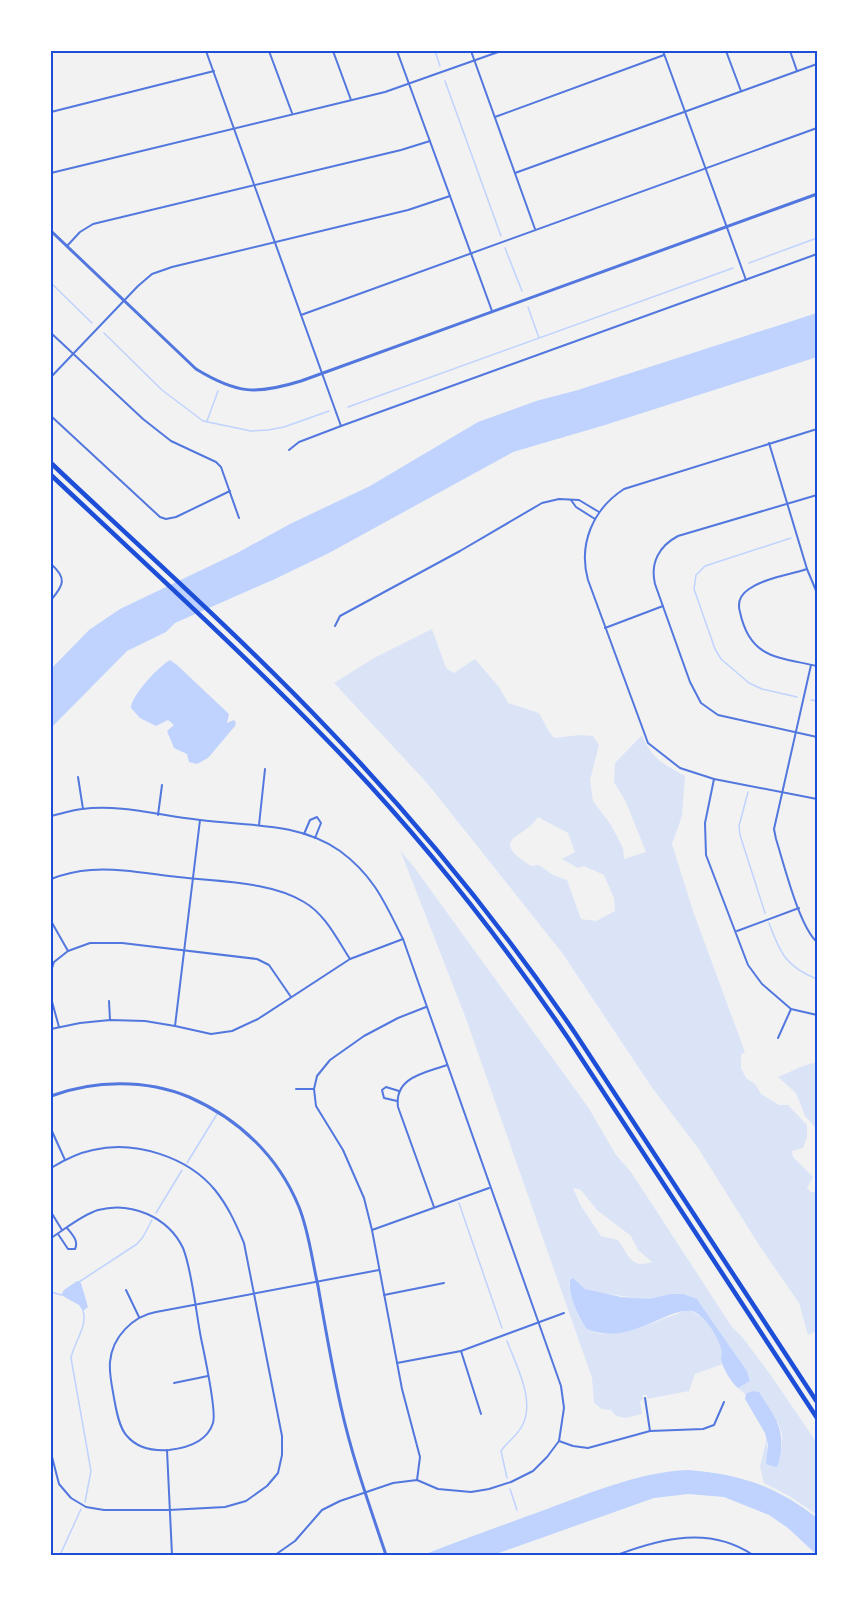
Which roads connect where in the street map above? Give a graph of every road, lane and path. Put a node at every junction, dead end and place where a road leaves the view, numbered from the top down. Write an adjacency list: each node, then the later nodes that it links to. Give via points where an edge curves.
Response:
1 (206, 51): 12 (street)
2 (269, 51): 19 (street)
3 (333, 51): 16 (street)
4 (397, 51): 14 (street)
5 (471, 51): 10 (street)
6 (501, 51): 10 (street)
7 (726, 51): 15 (street)
8 (790, 51): 13 (street)
9 (664, 53): 18 (street); 20 (street)
10 (474, 61): 14 (street); 20 (street)
11 (817, 64): 13 (street)
12 (213, 71): 17 (street); 22 (street)
13 (797, 71): 15 (street)
14 (409, 84): 16 (street); 23 (street)
15 (741, 92): 18 (street)
16 (351, 100): 19 (street)
17 (51, 111)
18 (685, 112): 24 (street); 26 (street)
19 (293, 114): 22 (street)
20 (495, 117): 26 (street)
21 (817, 128): 24 (street)
22 (234, 129): 25 (street); 27 (street)
23 (430, 141): 27 (street); 29 (street)
24 (705, 168): 30 (street); 31 (street)
25 (51, 173)
26 (515, 173): 31 (street)
27 (254, 185): 33 (street); 34 (street, via 93,224)
28 (817, 194): 30 (street)
29 (450, 196): 33 (street); 35 (street)
30 (726, 227): 37 (street); 39 (street)
31 (536, 229): 35 (street)
32 (51, 231): 34 (street)
33 (275, 242): 38 (street, via 152,274); 40 (street)
34 (67, 246): 38 (street)
35 (471, 254): 39 (street); 40 (street)
36 (817, 254): 37 (street)
37 (746, 280): 46 (street)
38 (123, 300): 42 (street); 43 (street, via 196,369 236,389 270,390)
39 (492, 311): 43 (street)
40 (301, 315): 43 (street)
41 (51, 333): 42 (street)
42 (73, 355): 44 (street); 52 (street, via 171,441 216,462)
43 (322, 373): 46 (street)
44 (51, 377)
45 (51, 416): 52 (street, via 160,517 176,517)
46 (341, 426): 49 (street, via 299,442)
47 (817, 429): 48 (street)
48 (769, 443): 56 (street); 58 (street, via 632,486 618,493)
49 (289, 450)
50 (51, 463): 140 (highway, via 332,732 490,915 575,1033)
51 (51, 475): 142 (highway, via 326,739 433,858 529,981)
52 (230, 491): 59 (street)
53 (817, 495): 56 (street)
54 (571, 500): 55 (street); 57 (street); 66 (street, via 551,500 532,507 340,616)
55 (585, 504): 57 (street); 58 (street)
56 (788, 504): 62 (street); 65 (street, via 668,542 654,566)
57 (582, 510): 60 (street)
58 (599, 512): 60 (street)
59 (239, 518)
60 (595, 519): 67 (street, via 586,540 584,563)
61 (51, 564): 64 (street, via 63,583)
62 (807, 569): 63 (street); 68 (street, via 747,590 739,598 738,607 743,628 754,645 775,658)
63 (817, 593)
64 (51, 600)
65 (663, 606): 67 (street); 70 (street, via 701,703 718,715)
66 (335, 626)
67 (605, 628): 74 (street, via 648,743 680,768)
68 (811, 664): 69 (street); 70 (street)
69 (817, 666)
70 (796, 733): 71 (street); 76 (street)
71 (817, 737)
72 (265, 769): 82 (street)
73 (78, 777): 78 (street)
74 (714, 779): 76 (street); 89 (street, via 705,823 706,855)
75 (162, 785): 79 (street)
76 (783, 792): 77 (street); 87 (street, via 775,835)
77 (817, 800)
78 (83, 809): 79 (street, via 114,808); 80 (street)
79 (158, 815): 81 (street)
80 (51, 816)
81 (200, 820): 82 (street); 86 (street)
82 (259, 825): 83 (street)
83 (304, 834): 84 (street); 84 (street, via 310,820 317,817 321,823)
84 (315, 838): 90 (street, via 339,850 360,868 378,889)
85 (51, 879): 86 (street, via 92,870)
86 (194, 879): 92 (street); 94 (street, via 285,892 306,903 331,928)
87 (799, 908): 89 (street); 91 (street, via 810,936)
88 (51, 921): 93 (street)
89 (736, 931): 100 (street, via 748,965 762,984)
90 (403, 939): 94 (street); 99 (street)
91 (817, 942)
92 (183, 950): 93 (street, via 100,942); 96 (street, via 257,959 269,965); 103 (street)
93 (69, 951): 95 (street, via 54,963)
94 (350, 959): 96 (street)
95 (51, 971)
96 (291, 997): 103 (street, via 232,1031 211,1034)
97 (51, 998): 104 (street)
98 (109, 1001): 102 (street)
99 (426, 1007): 107 (street); 109 (street, via 364,1036 330,1060 317,1076)
100 (791, 1009): 101 (street); 106 (street)
101 (817, 1015)
102 (110, 1020): 103 (street); 104 (street)
103 (175, 1026)
104 (59, 1027): 105 (street)
105 (51, 1029)
106 (778, 1038)
107 (447, 1065): 110 (street, via 412,1078); 116 (street)
108 (296, 1089): 109 (street)
109 (314, 1089): 120 (street, via 316,1106 357,1178)
110 (399, 1091): 112 (street); 112 (street, via 386,1087 381,1093 384,1098)
111 (51, 1096): 125 (street, via 108,1084 151,1086 179,1093 236,1123 262,1147 290,1186 304,1223)
112 (397, 1101): 117 (street)
113 (51, 1130): 114 (street)
114 (65, 1160): 115 (street); 128 (street, via 94,1150 120,1148 144,1150 190,1169 214,1189 231,1213 244,1243)
115 (51, 1168)
116 (489, 1188): 117 (street); 133 (street)
117 (434, 1207): 120 (street)
118 (51, 1212): 121 (street)
119 (67, 1228): 121 (street); 122 (street, via 77,1244 75,1249 68,1250); 130 (street, via 98,1210 114,1208 156,1218 169,1228 183,1250)
120 (372, 1230): 124 (street)
121 (63, 1231): 122 (street)
122 (58, 1234): 123 (street)
123 (51, 1238)
124 (380, 1270): 125 (street); 129 (street)
125 (317, 1281): 128 (street); 148 (street, via 342,1410)
126 (444, 1283): 129 (street)
127 (126, 1290): 132 (street)
128 (254, 1294): 130 (street); 149 (street, via 282,1436 278,1473 246,1501 225,1507)
129 (384, 1295): 135 (street)
130 (195, 1305): 132 (street); 136 (street)
131 (564, 1313): 133 (street)
132 (139, 1317): 145 (street, via 123,1331 110,1359 116,1408 125,1435 136,1444)
133 (539, 1322): 134 (street); 144 (street, via 563,1394)
134 (461, 1351): 135 (street); 141 (street)
135 (397, 1363): 147 (street, via 420,1457)
136 (208, 1376): 137 (street); 145 (street, via 214,1421 209,1432 197,1443)
137 (174, 1383)
138 (645, 1398): 143 (street)
139 (724, 1402): 143 (street, via 714,1425)
140 (817, 1402)
141 (481, 1414)
142 (817, 1418)
143 (650, 1431): 144 (street, via 588,1448)
144 (559, 1441): 147 (street, via 533,1471 489,1489 438,1489)
145 (167, 1450): 149 (street)
146 (51, 1453): 149 (street, via 59,1484 77,1503 104,1510)
147 (417, 1480): 148 (street)
148 (366, 1492): 151 (street, via 322,1510 295,1541); 152 (street)
149 (169, 1510): 150 (street)
150 (172, 1555)
151 (275, 1555)
152 (386, 1555)
153 (617, 1555): 154 (street, via 651,1542 679,1537 729,1543)
154 (753, 1555)

